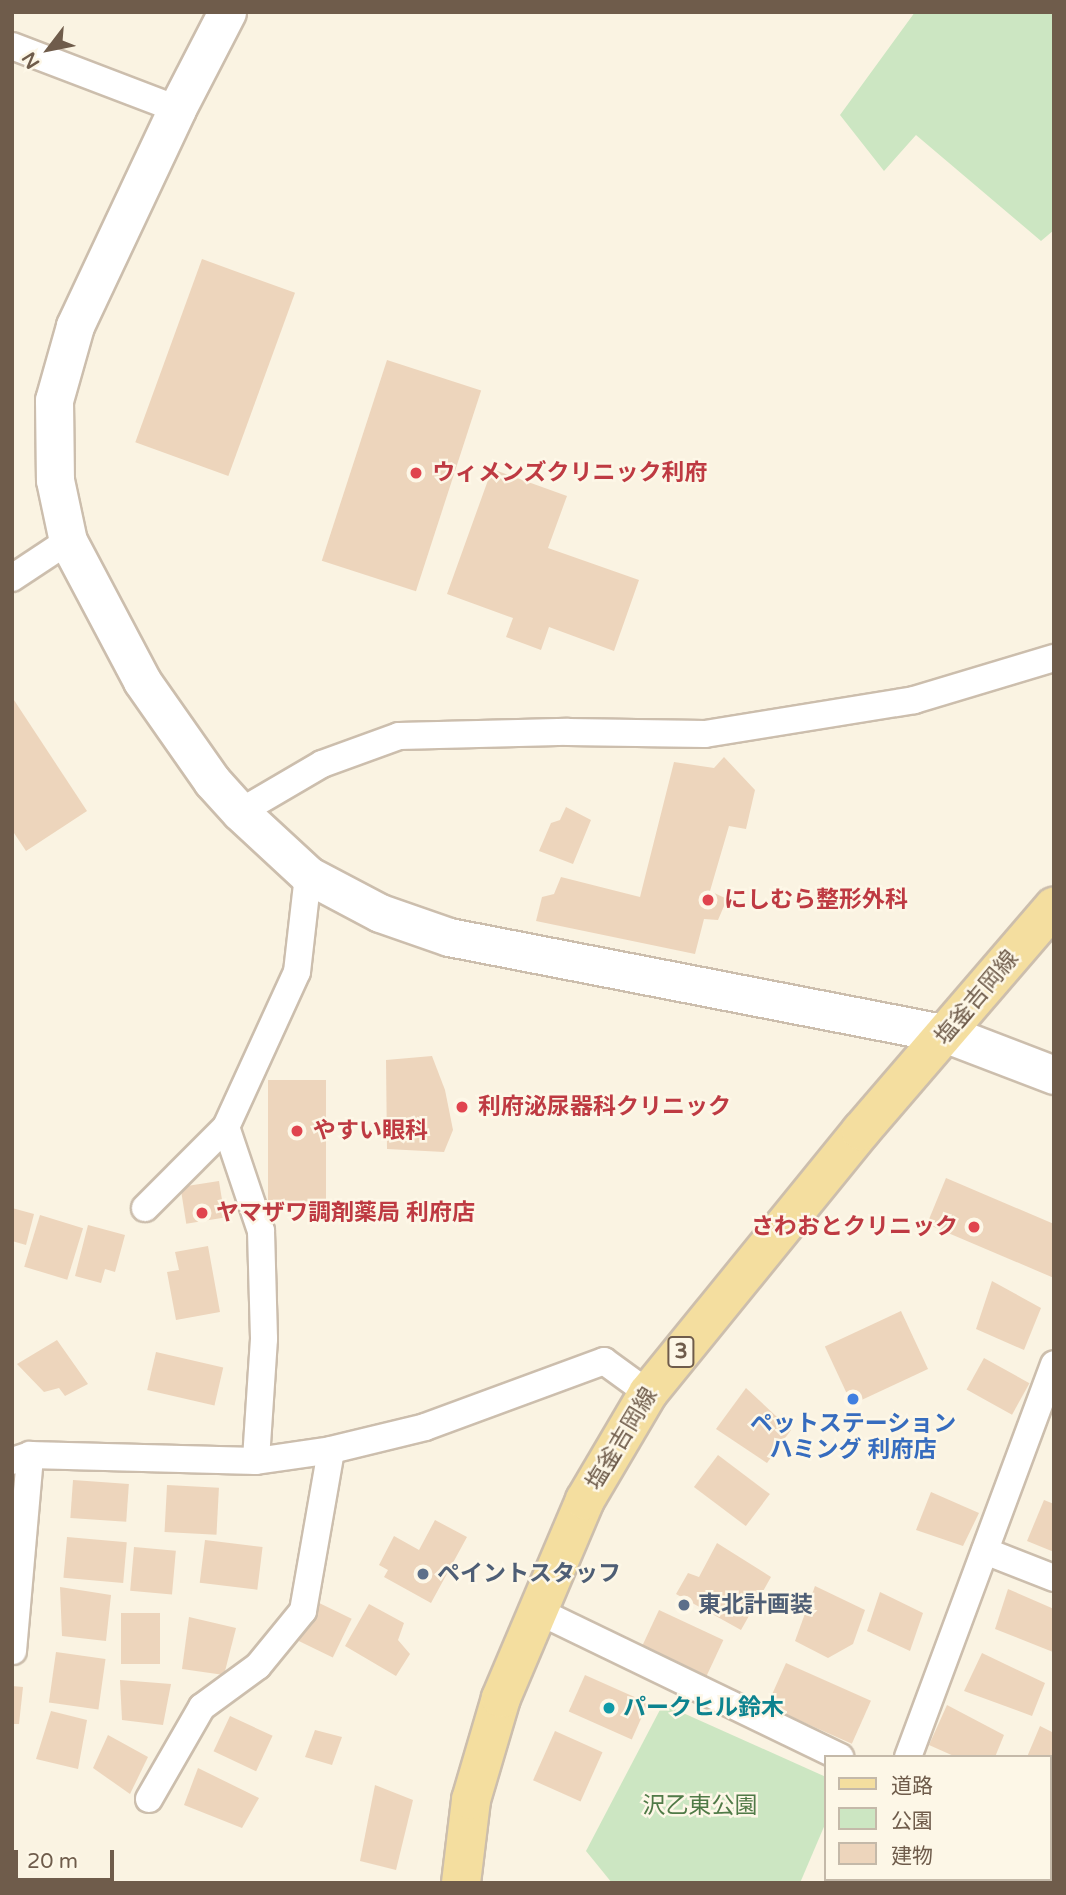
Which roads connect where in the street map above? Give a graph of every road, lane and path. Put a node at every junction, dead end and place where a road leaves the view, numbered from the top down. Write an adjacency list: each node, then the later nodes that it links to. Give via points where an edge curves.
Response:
1 (227, 12): 3 (street)
2 (12, 46): 3 (street)
3 (177, 110): 4 (street, via 75,326 54,400 55,480)
4 (68, 541): 5 (street); 7 (street, via 142,681)
5 (12, 578)
6 (1054, 658): 7 (street, via 914,700 705,734 399,736 322,764)
7 (240, 813): 8 (street)
8 (308, 875): 10 (street, via 380,913 449,937); 12 (street, via 297,972)
9 (1054, 907): 10 (main road, 塩釜吉岡線 / 3)
10 (947, 1034): 11 (street); 15 (main road, 塩釜吉岡線 / 3, via 861,1131)
11 (1054, 1074)
12 (226, 1126): 13 (street); 18 (street, via 261,1231 264,1339)
13 (145, 1208)
14 (1054, 1364): 19 (street)
15 (648, 1393): 16 (street, via 604,1361 425,1427); 21 (main road, 塩釜吉岡線 / 3, via 585,1500)
16 (331, 1450): 18 (street); 25 (street, via 303,1611 258,1666 202,1707)
17 (21, 1458): 18 (street); 22 (street)
18 (256, 1461)
19 (985, 1551): 20 (street); 24 (street)
20 (1054, 1578)
21 (536, 1610): 23 (street); 26 (main road, 塩釜吉岡線 / 3, via 501,1698 471,1800)
22 (13, 1651)
23 (836, 1755)
24 (909, 1755)
25 (149, 1799)
26 (461, 1883)

